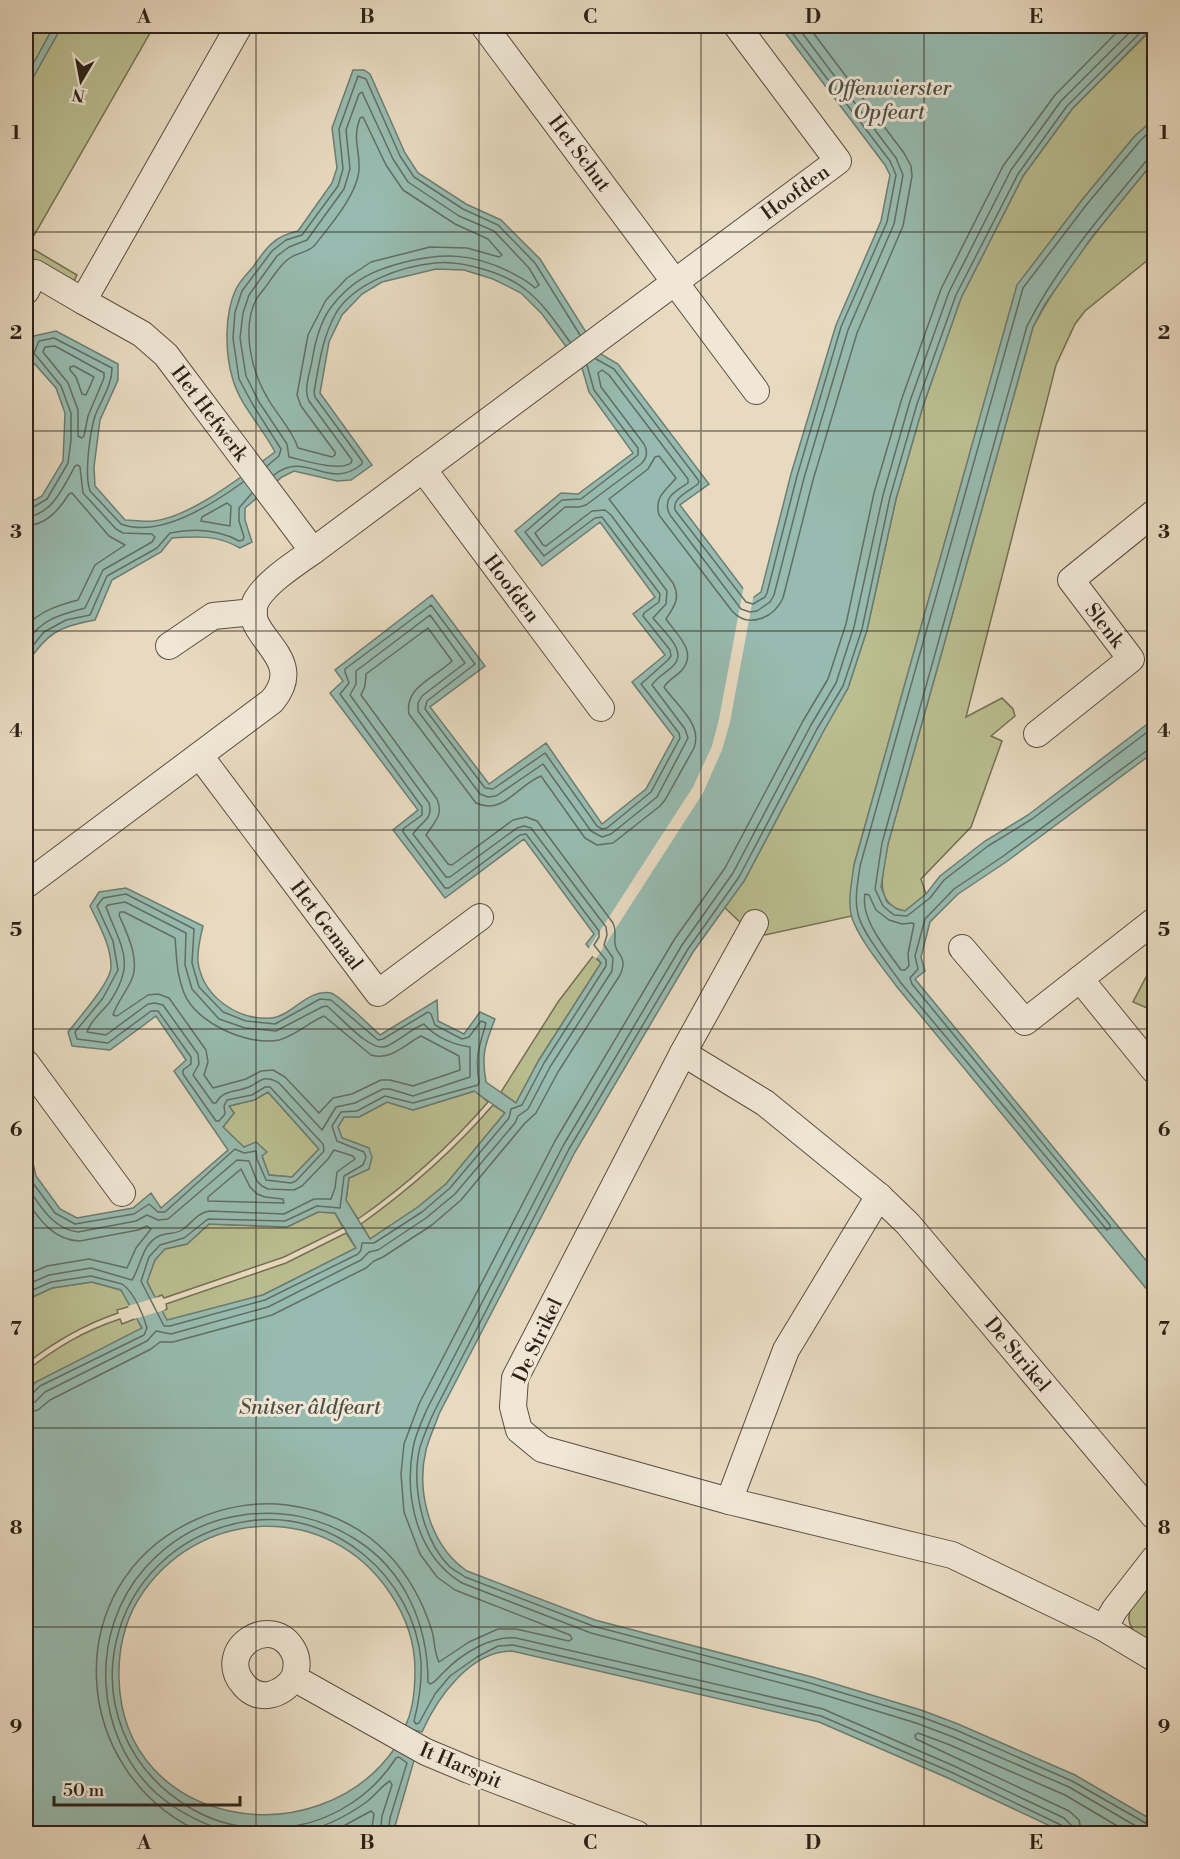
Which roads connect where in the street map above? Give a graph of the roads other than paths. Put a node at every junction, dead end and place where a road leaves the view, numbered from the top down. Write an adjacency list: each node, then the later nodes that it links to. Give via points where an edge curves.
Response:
1 (239, 26): 6 (street)
2 (484, 26): 4 (street, Het Schut)
3 (737, 26): 4 (street, Hoofden, via 838,161)
4 (675, 281): 7 (street); 8 (street, Hoofden)
5 (26, 291): 6 (street, Het Hefwerk, via 35,273)
6 (83, 301): 10 (street, Het Hefwerk, via 155,344)
7 (756, 391)
8 (423, 469): 10 (street); 13 (street, Hoofden)
9 (1155, 513): 14 (street, Slenk, via 1071,580 1131,659)
10 (313, 551): 11 (street, via 267,587)
11 (254, 612): 12 (street, via 213,616); 15 (street, via 255,623 281,661 281,688 272,701)
12 (169, 646)
13 (601, 708)
14 (1036, 734)
15 (200, 756): 16 (street); 17 (street, Het Gemaal, via 378,993)
16 (26, 885)
17 (480, 917)
18 (1155, 921): 21 (street)
19 (755, 923): 22 (street, De Strikel)
20 (962, 948): 21 (street, via 1025,1022)
21 (1080, 979): 24 (street)
22 (683, 1053): 26 (street, De Strikel, via 765,1103); 27 (street, De Strikel, via 515,1378 513,1407 519,1430 542,1449)
23 (26, 1063): 25 (street)
24 (1155, 1070)
25 (122, 1193)
26 (879, 1196): 27 (street, via 786,1350); 28 (street, De Strikel, via 908,1224)
27 (729, 1501): 30 (street, De Strikel, via 952,1555)
28 (1155, 1516)
29 (1155, 1559): 30 (street)
30 (1104, 1628): 31 (street, De Strikel)
31 (1155, 1658)
32 (294, 1678): 33 (street, It Harspit, via 426,1752)
33 (637, 1833)

